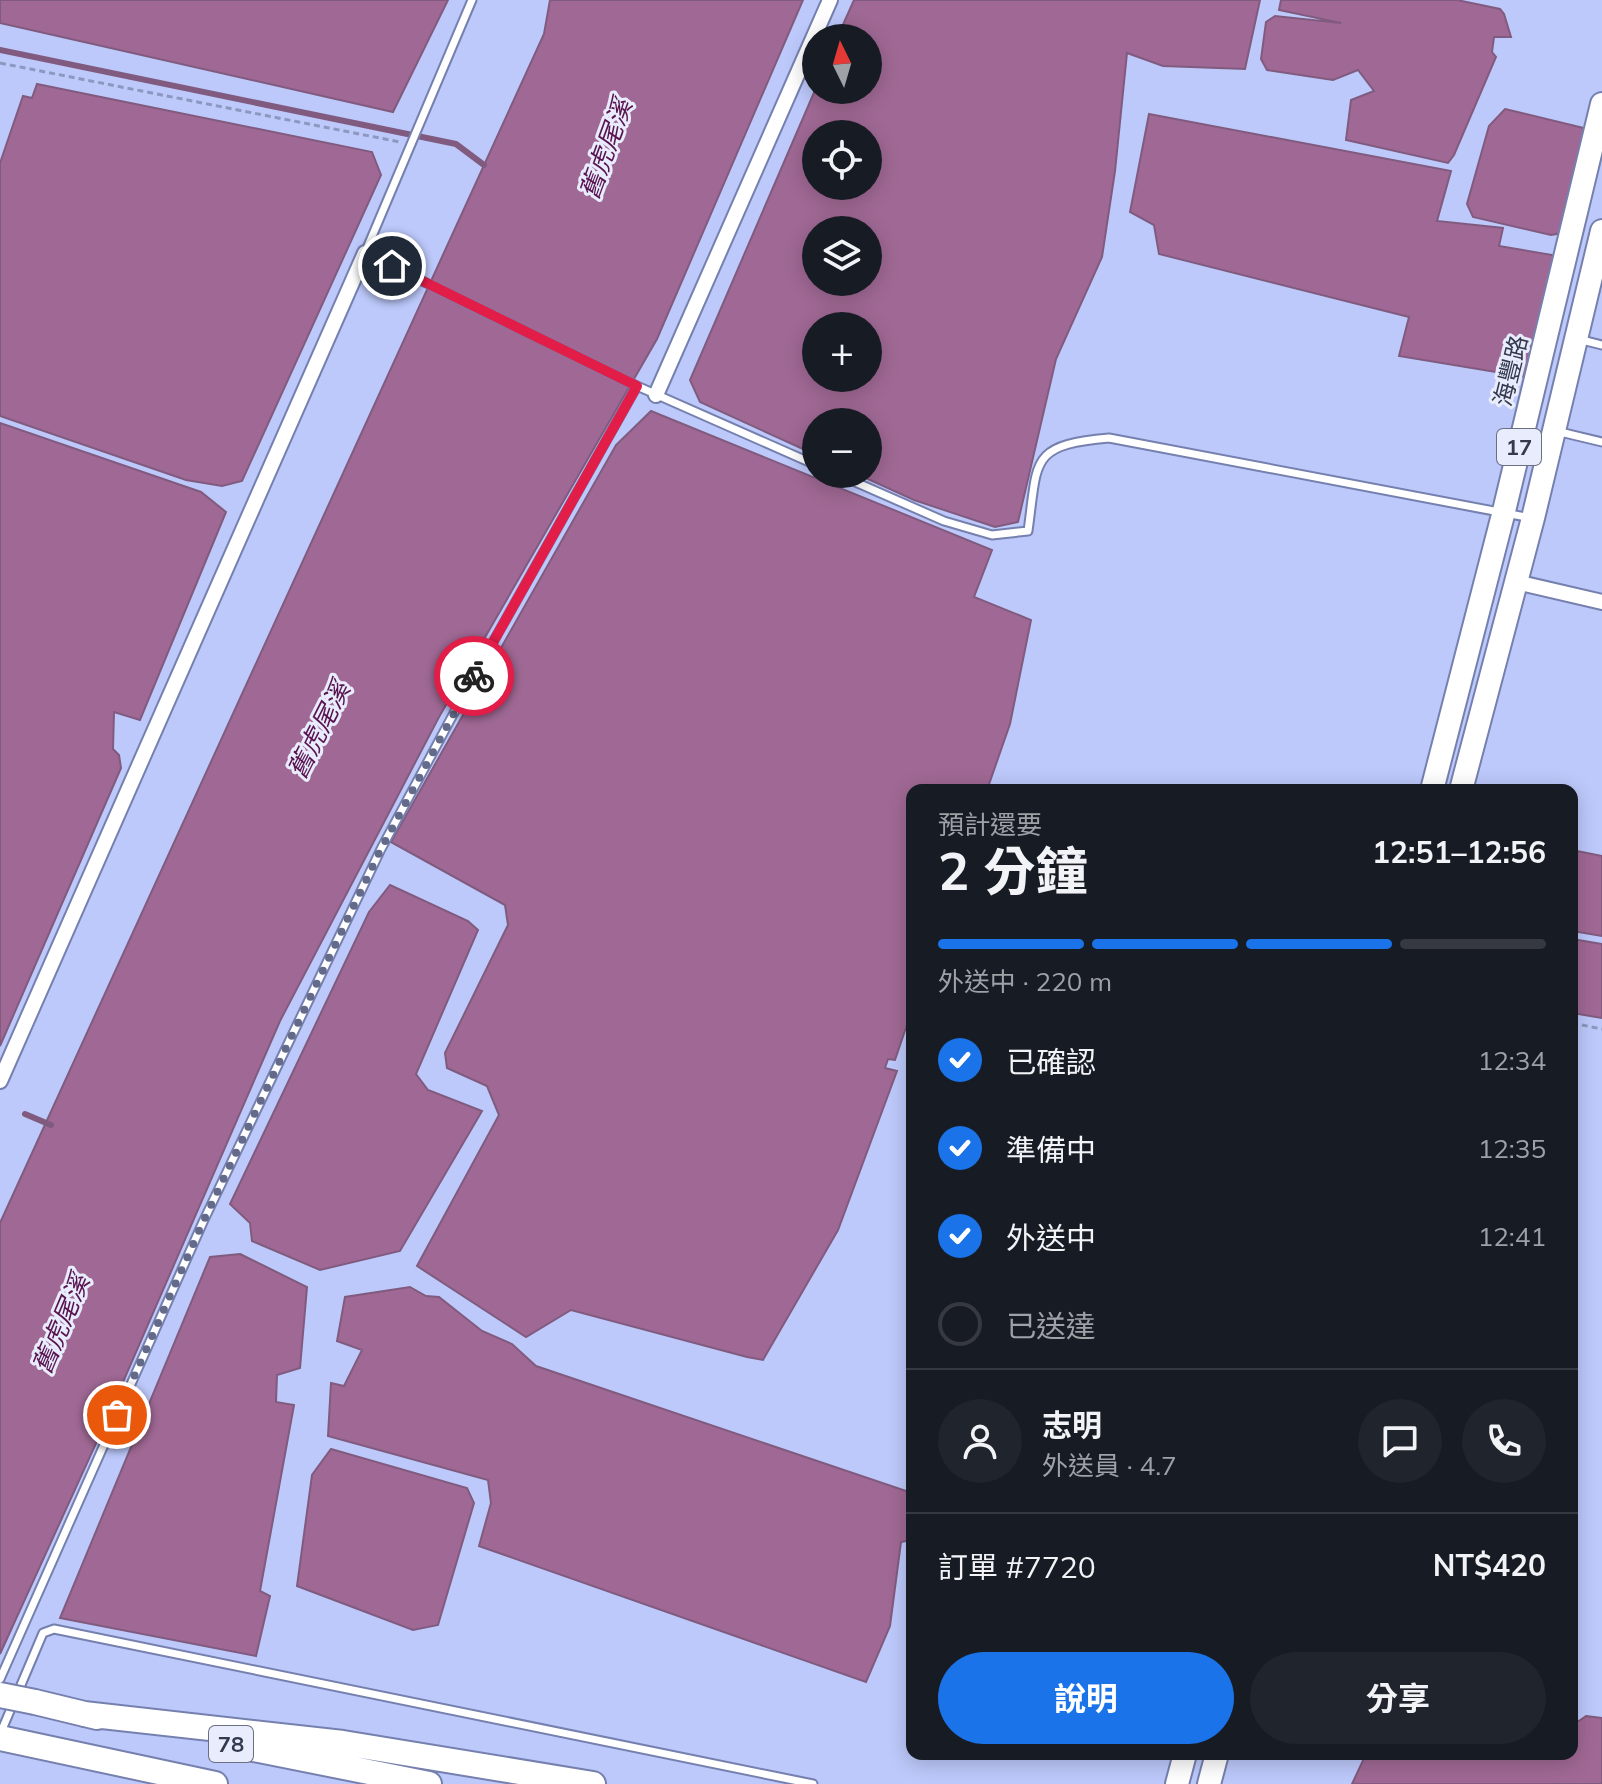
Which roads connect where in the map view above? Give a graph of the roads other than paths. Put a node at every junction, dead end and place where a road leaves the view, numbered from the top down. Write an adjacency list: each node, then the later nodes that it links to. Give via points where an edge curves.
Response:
1 (472, 0): 5 (lane)
2 (830, 0): 9 (street)
3 (1602, 104): 14 (main road, 海豐路 / 17)
4 (1602, 231): 6 (main road, 17)
5 (365, 253): 8 (lane); 20 (street)
6 (1576, 339): 7 (lane); 10 (main road, 17)
7 (1602, 345)
8 (637, 386): 9 (lane); 21 (lane, via 381,849 203,1222)
9 (656, 395): 12 (lane)
10 (1554, 431): 11 (lane); 15 (main road, 17)
11 (1602, 442)
12 (802, 459)
13 (869, 488): 14 (lane, via 944,521 992,535 1028,531 1037,468 1050,450 1109,438)
14 (1504, 511): 15 (lane); 18 (main road, 海豐路 / 17)
15 (1533, 518): 16 (main road, 17)
16 (1516, 582): 17 (street); 19 (main road, 17)
17 (1602, 602)
18 (1434, 784)
19 (1463, 784)
20 (0, 1081)
21 (0, 1679)
22 (0, 1695): 23 (highway, 78, bridge)
23 (84, 1714): 30 (highway, 78); 31 (highway, via 343,1743)
24 (8, 1738): 25 (highway, 78); 32 (lane, via 43,1633 54,1629)
25 (90, 1757): 28 (highway); 29 (highway, 78)
26 (1183, 1760): 33 (main road)
27 (1215, 1760): 34 (main road)
28 (161, 1784)
29 (215, 1784)
30 (429, 1784)
31 (593, 1784)
32 (813, 1784)
33 (1177, 1784)
34 (1209, 1784)

